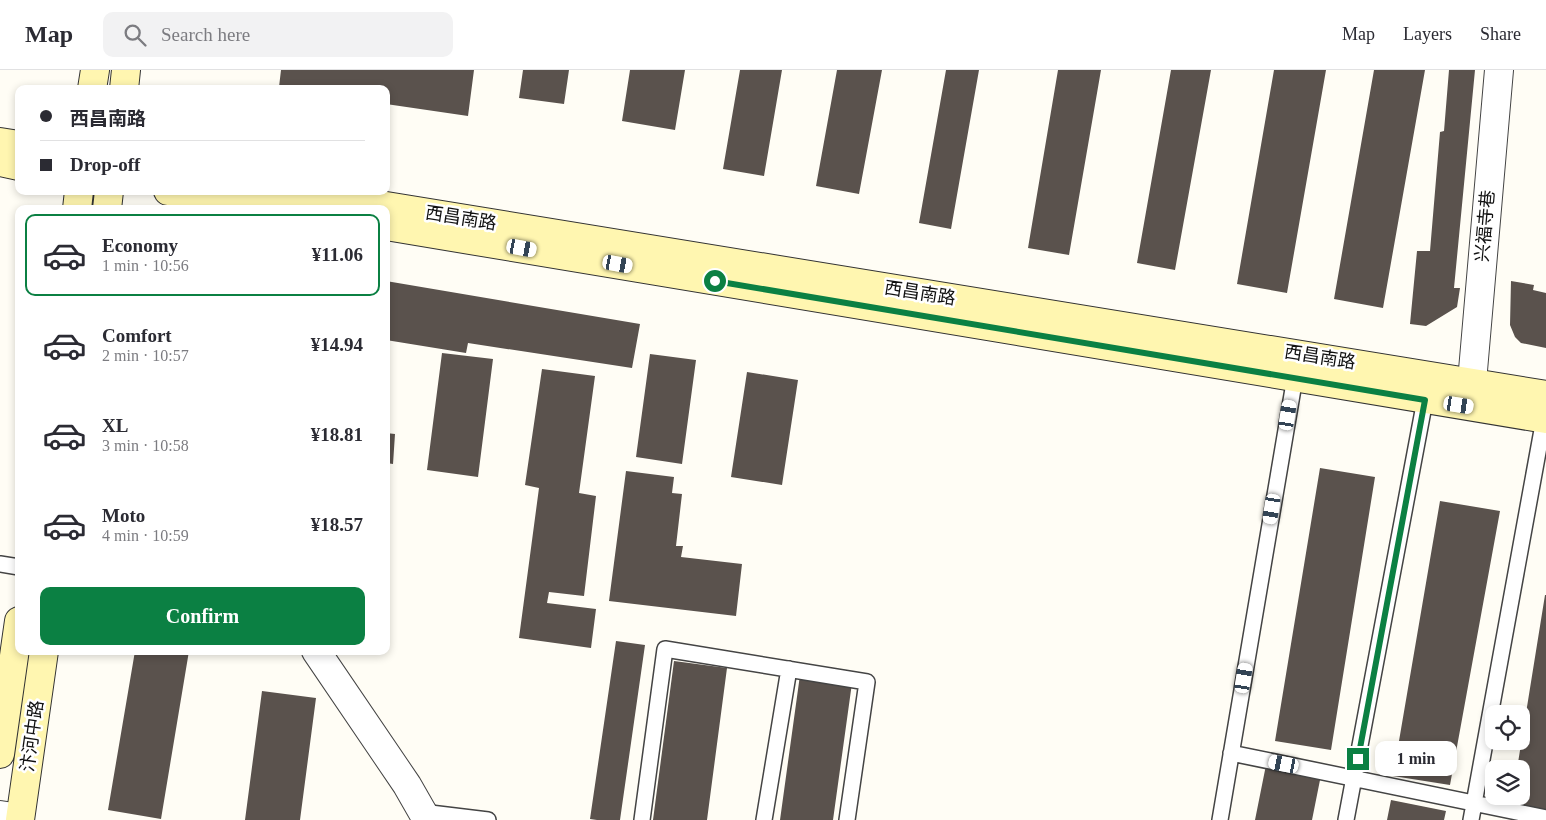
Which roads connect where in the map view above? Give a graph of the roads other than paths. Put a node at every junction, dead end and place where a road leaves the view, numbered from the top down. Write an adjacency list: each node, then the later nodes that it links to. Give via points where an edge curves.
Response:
1 (94, 70): 4 (street)
2 (126, 70): 5 (street)
3 (1499, 70): 17 (street, 兴福寺巷)
4 (92, 85)
5 (124, 85)
6 (0, 142): 7 (street)
7 (15, 144)
8 (0, 162): 9 (street)
9 (15, 165)
10 (193, 195): 12 (street)
11 (319, 195): 13 (street, 西昌南路)
12 (255, 205)
13 (380, 205)
14 (390, 207): 17 (street, 西昌南路)
15 (390, 227): 16 (street, 西昌南路)
16 (1295, 377): 18 (street, 西昌南路); 26 (lane)
17 (1472, 382): 19 (street, 西昌南路)
18 (1425, 400): 19 (street, 西昌南路); 28 (lane)
19 (1545, 411): 29 (lane)
20 (0, 564): 21 (lane)
21 (15, 566)
22 (15, 649): 27 (street, 汴河中路)
23 (43, 655): 31 (street, 汴河中路)
24 (319, 655): 30 (street, via 408,785)
25 (789, 669): 34 (lane, via 665,649); 35 (lane); 36 (lane, via 867,682)
26 (1231, 753): 28 (lane); 37 (lane)
27 (0, 754)
28 (1354, 778): 29 (lane); 38 (lane)
29 (1474, 804): 32 (lane); 39 (lane)
30 (425, 816): 33 (lane)
31 (13, 817)
32 (1546, 818)
33 (488, 820)
34 (642, 820)
35 (764, 820)
36 (847, 820)
37 (1220, 820)
38 (1346, 820)
39 (1471, 820)

